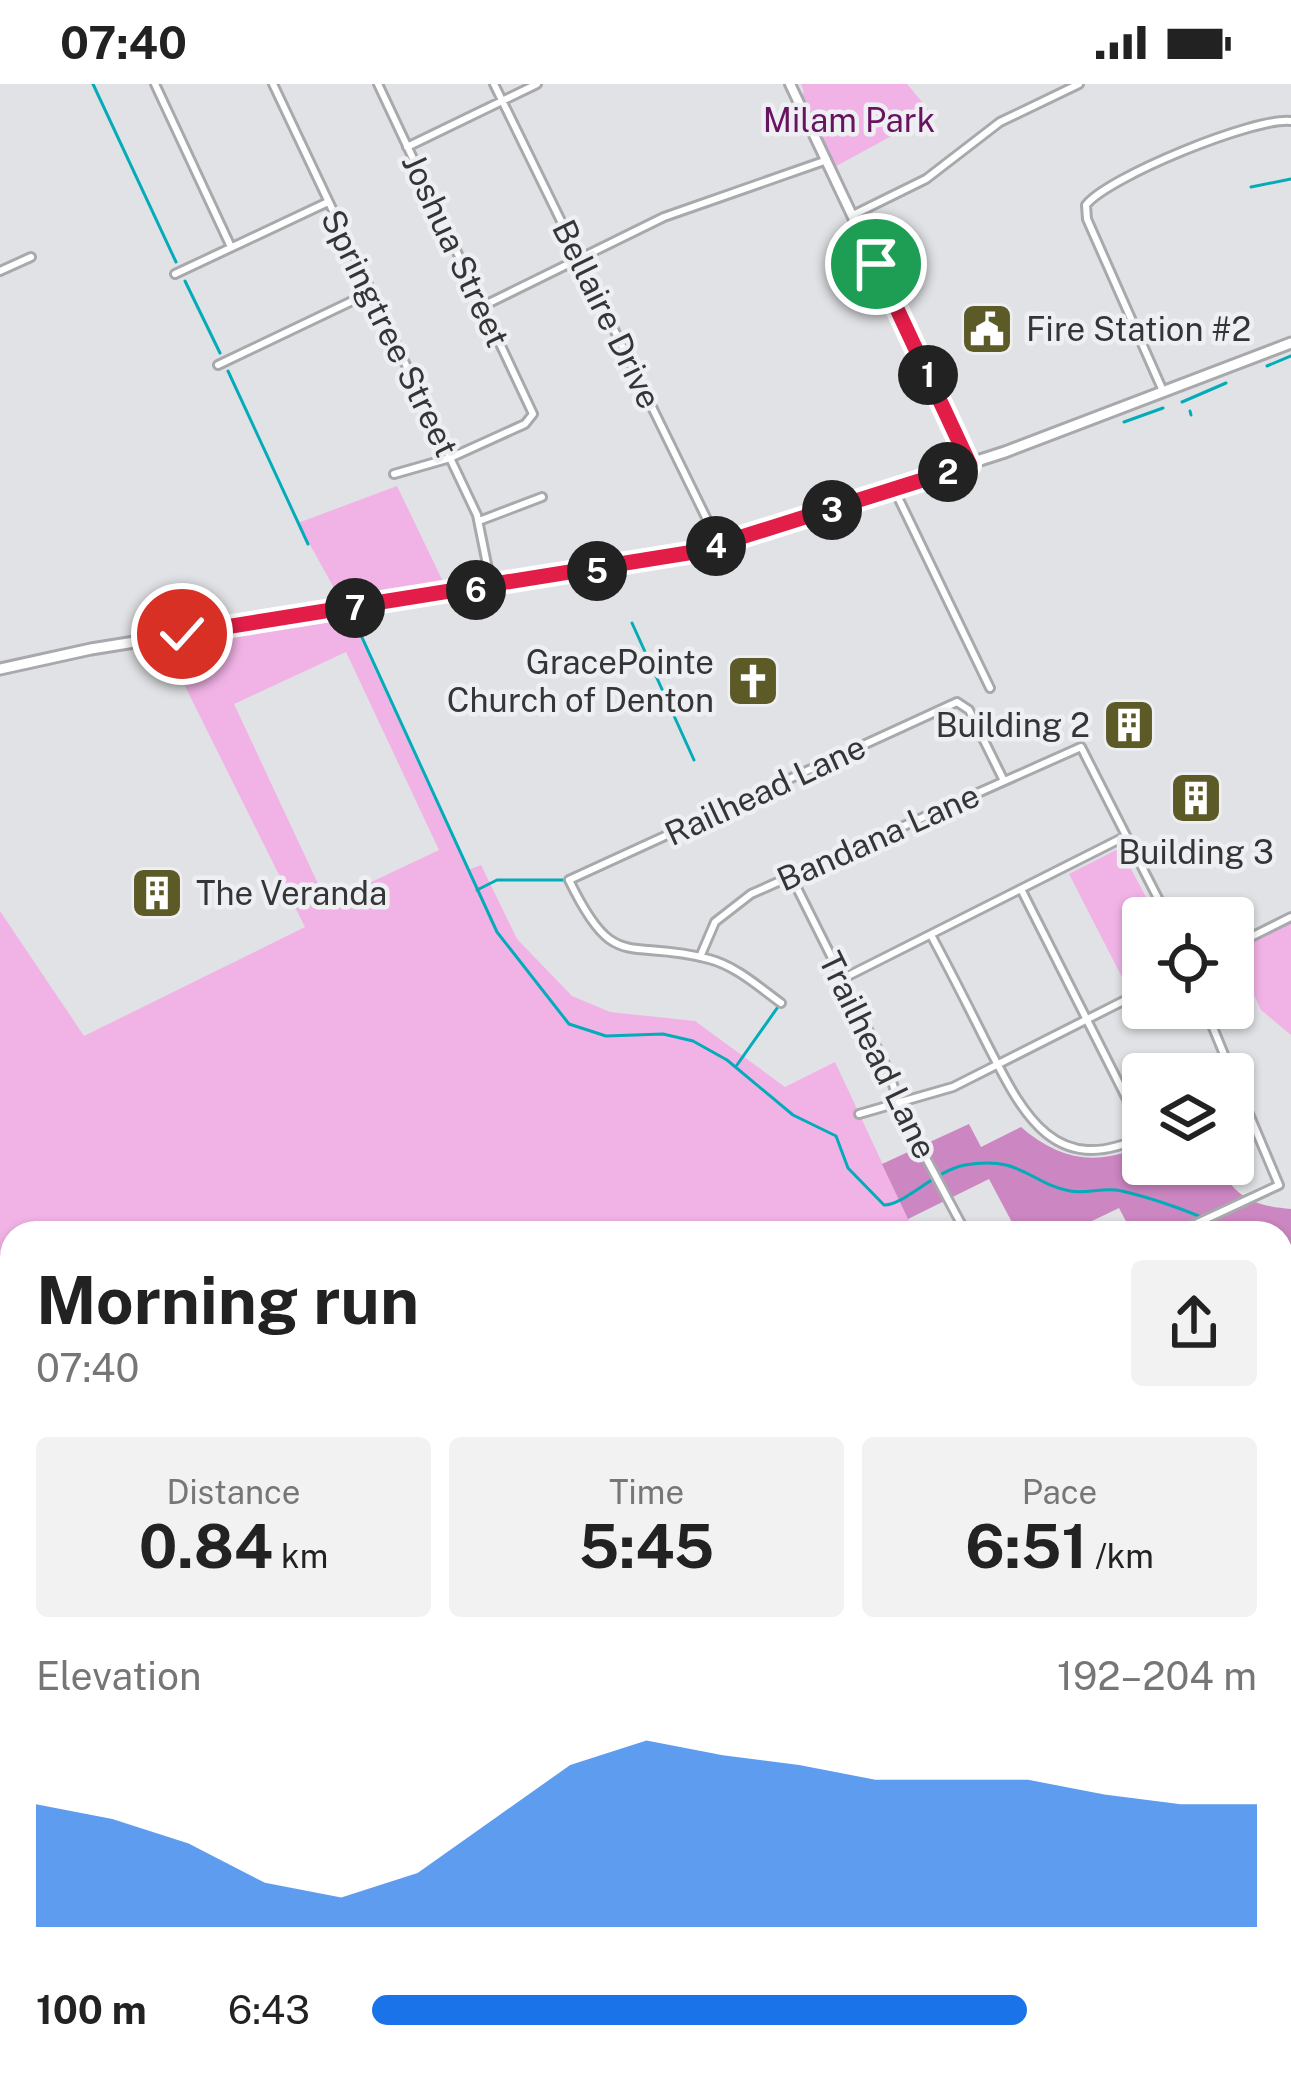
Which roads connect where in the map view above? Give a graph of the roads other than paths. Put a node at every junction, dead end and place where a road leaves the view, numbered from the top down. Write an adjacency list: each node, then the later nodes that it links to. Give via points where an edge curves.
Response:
1 (155, 84): 14 (street)
2 (273, 84): 12 (street, Springtree Street)
3 (377, 84): 10 (street, Joshua Street)
4 (494, 84): 8 (street, Bellaire Drive)
5 (537, 84): 8 (street)
6 (790, 84): 11 (street)
7 (1079, 84): 13 (street, via 1000,122 926,179)
8 (502, 101): 10 (street); 16 (street, Bellaire Drive)
9 (1291, 121): 23 (street, via 1238,127 1086,205)
10 (407, 147): 20 (street, Joshua Street)
11 (827, 160): 13 (street); 16 (street, via 664,218)
12 (328, 202): 14 (street); 19 (street, Springtree Street)
13 (853, 215): 25 (street)
14 (231, 247): 18 (street)
15 (31, 257): 17 (street)
16 (580, 259): 20 (street); 30 (street, Bellaire Drive)
17 (0, 272)
18 (175, 274)
19 (371, 292): 22 (street); 24 (street, Springtree Street)
20 (483, 306): 24 (street, Joshua Street, via 532,417)
21 (1291, 343): 23 (main road)
22 (218, 365)
23 (1163, 391): 25 (main road)
24 (450, 458): 26 (street); 29 (street, Springtree Street)
25 (970, 465): 27 (main road)
26 (394, 474)
27 (895, 490): 30 (main road); 33 (street)
28 (542, 497): 29 (street)
29 (479, 521): 31 (street, Springtree Street)
30 (720, 545): 31 (main road)
31 (492, 587): 32 (main road)
32 (0, 669)
33 (990, 688)
34 (1004, 781): 35 (street, Bandana Lane, via 1081,747); 36 (street, Bandana Lane); 42 (street, Railhead Lane, via 961,702 569,880 610,942)
35 (1126, 836): 37 (street); 38 (street)
36 (791, 876): 42 (street, Bandana Lane, via 728,910 710,928); 43 (street, Trailhead Lane)
37 (1021, 889): 40 (street); 46 (street)
38 (1157, 897)
39 (1291, 917): 41 (street)
40 (931, 935): 43 (street); 47 (street)
41 (1254, 936)
42 (700, 957): 45 (street, via 738,971)
43 (842, 980): 49 (street, Trailhead Lane)
44 (1122, 1002): 46 (street)
45 (781, 1003)
46 (1088, 1019): 47 (street); 48 (street)
47 (998, 1064): 49 (street); 52 (street, via 1026,1116 1061,1142 1093,1150)
48 (1122, 1090)
49 (897, 1101): 50 (street); 53 (street, Trailhead Lane)
50 (859, 1114)
51 (1254, 1130): 54 (street, via 1279,1185)
52 (1122, 1141)
53 (960, 1221)
54 (1204, 1221)

